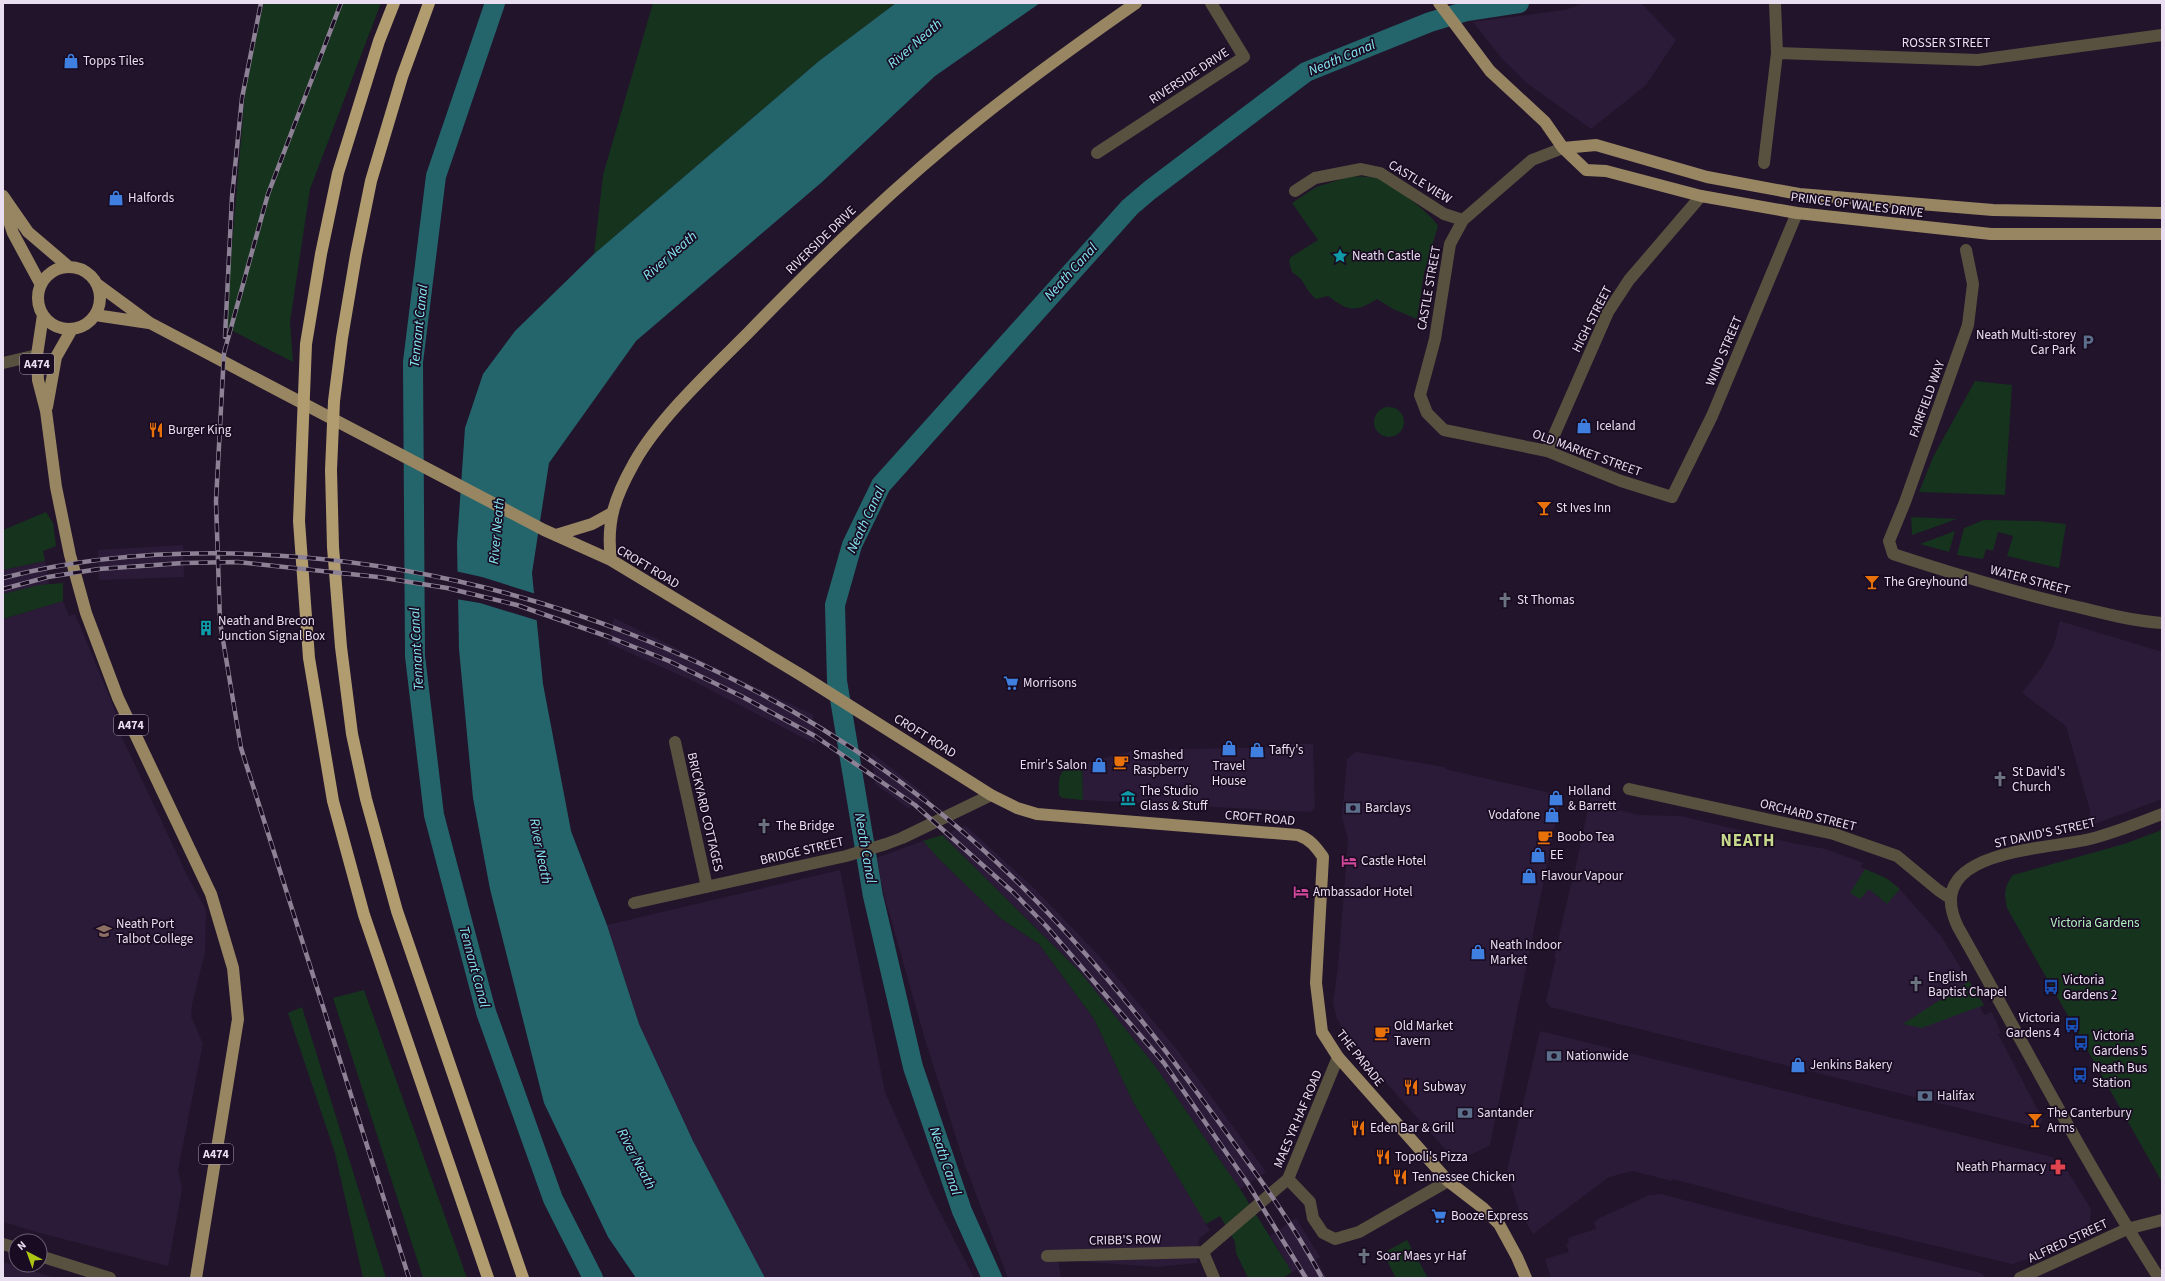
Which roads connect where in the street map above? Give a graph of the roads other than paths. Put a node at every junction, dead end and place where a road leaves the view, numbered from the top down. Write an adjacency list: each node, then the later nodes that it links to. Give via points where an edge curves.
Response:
1 (394, 3): 57 (highway, via 379,41 338,173 306,344 300,521 309,651 333,801 364,915)
2 (429, 3): 58 (highway, via 402,77 371,181 356,255 334,401 331,470 333,547 352,734 366,799 397,912)
3 (1136, 3): 34 (main road, RIVERSIDE DRIVE, via 980,118 888,197 817,263 675,409 648,441 634,463)
4 (1211, 3): 10 (street, RIVERSIDE DRIVE, via 1244,57)
5 (1439, 3): 9 (main road, PRINCE OF WALES DRIVE, via 1490,71 1545,122)
6 (1775, 3): 8 (street)
7 (2162, 35): 8 (street, ROSSER STREET, via 1978,60)
8 (1777, 53): 11 (street)
9 (1563, 148): 14 (main road, PRINCE OF WALES DRIVE, via 1586,170 1606,171); 17 (main road, PRINCE OF WALES DRIVE, via 1596,145 1707,177 1799,194 1994,210); 18 (street, CASTLE STREET, via 1532,160)
10 (1097, 153)
11 (1764, 163)
12 (1295, 191): 18 (street, CASTLE VIEW, via 1315,178 1360,169 1380,173 1444,214)
13 (3, 196): 21 (main road, via 28,232)
14 (1701, 196): 16 (main road, PRINCE OF WALES DRIVE); 32 (street, HIGH STREET, via 1628,280 1608,312)
15 (3, 203): 23 (main road, via 13,233)
16 (1797, 213): 19 (main road, PRINCE OF WALES DRIVE, via 1991,234); 33 (street, WIND STREET, via 1712,416)
17 (2162, 213)
18 (1463, 220): 31 (street, CASTLE STREET, via 1450,244 1435,339 1420,395)
19 (2162, 234)
20 (1966, 250): 36 (street, FAIRFIELD WAY, via 1973,284 1968,325 1889,541)
21 (69, 267): 22 (main road, via 85,271); 23 (main road, via 52,272)
22 (97, 284): 24 (main road, via 100,305); 26 (main road)
23 (41, 285): 25 (main road, via 38,298)
24 (96, 315): 26 (main road); 27 (main road, via 81,327)
25 (43, 316): 27 (main road, via 55,326); 28 (main road, A474)
26 (150, 323): 35 (main road, CROFT ROAD)
27 (72, 329): 30 (main road, A474, via 56,357)
28 (37, 355): 29 (street); 30 (main road, A474, via 38,380)
29 (3, 362)
30 (46, 411): 56 (main road, A474, via 56,486 70,555 86,613 118,698 211,894 233,968 238,1019)
31 (1427, 413): 32 (street, OLD MARKET STREET, via 1444,430)
32 (1547, 451): 33 (street, OLD MARKET STREET, via 1621,481)
33 (1672, 497)
34 (612, 513): 35 (main road, via 592,524); 37 (main road, RIVERSIDE DRIVE, via 608,538)
35 (556, 536): 37 (main road, CROFT ROAD)
36 (1893, 554): 38 (street, WATER STREET, via 2047,600 2137,621)
37 (611, 560): 41 (main road, CROFT ROAD, via 866,715)
38 (2162, 623)
39 (675, 742): 44 (street, BRICKYARD COTTAGES)
40 (1629, 789): 45 (street, ORCHARD STREET, via 1834,834 1897,856)
41 (991, 795): 43 (main road, CROFT ROAD, via 1017,808 1037,814 1298,835 1314,844); 44 (street, BRIDGE STREET, via 886,844 846,856)
42 (2162, 814): 45 (street, ST DAVID'S STREET, via 2091,839 2009,853 1978,863 1954,885)
43 (1323, 856): 47 (main road, THE PARADE, via 1316,983 1322,1032)
44 (707, 887): 46 (street, BRIDGE STREET)
45 (1950, 898): 51 (street, via 1951,913 1958,927)
46 (634, 903)
47 (1338, 1057): 48 (street, MAES YR HAF ROAD); 49 (main road, THE PARADE)
48 (1288, 1179): 49 (street, MAES YR HAF ROAD, via 1310,1202 1313,1218 1323,1233 1335,1238 1359,1232); 52 (street)
49 (1448, 1181): 60 (main road, THE PARADE, via 1499,1224)
50 (2162, 1220): 51 (street)
51 (2127, 1229): 61 (street, ALFRED STREET); 62 (street)
52 (1203, 1252): 53 (street, CRIBB'S ROW); 59 (street)
53 (1047, 1256)
54 (48, 1259): 55 (street)
55 (110, 1278)
56 (196, 1278)
57 (488, 1278)
58 (523, 1278)
59 (1214, 1278)
60 (1526, 1278)
61 (2020, 1278)
62 (2159, 1278)

